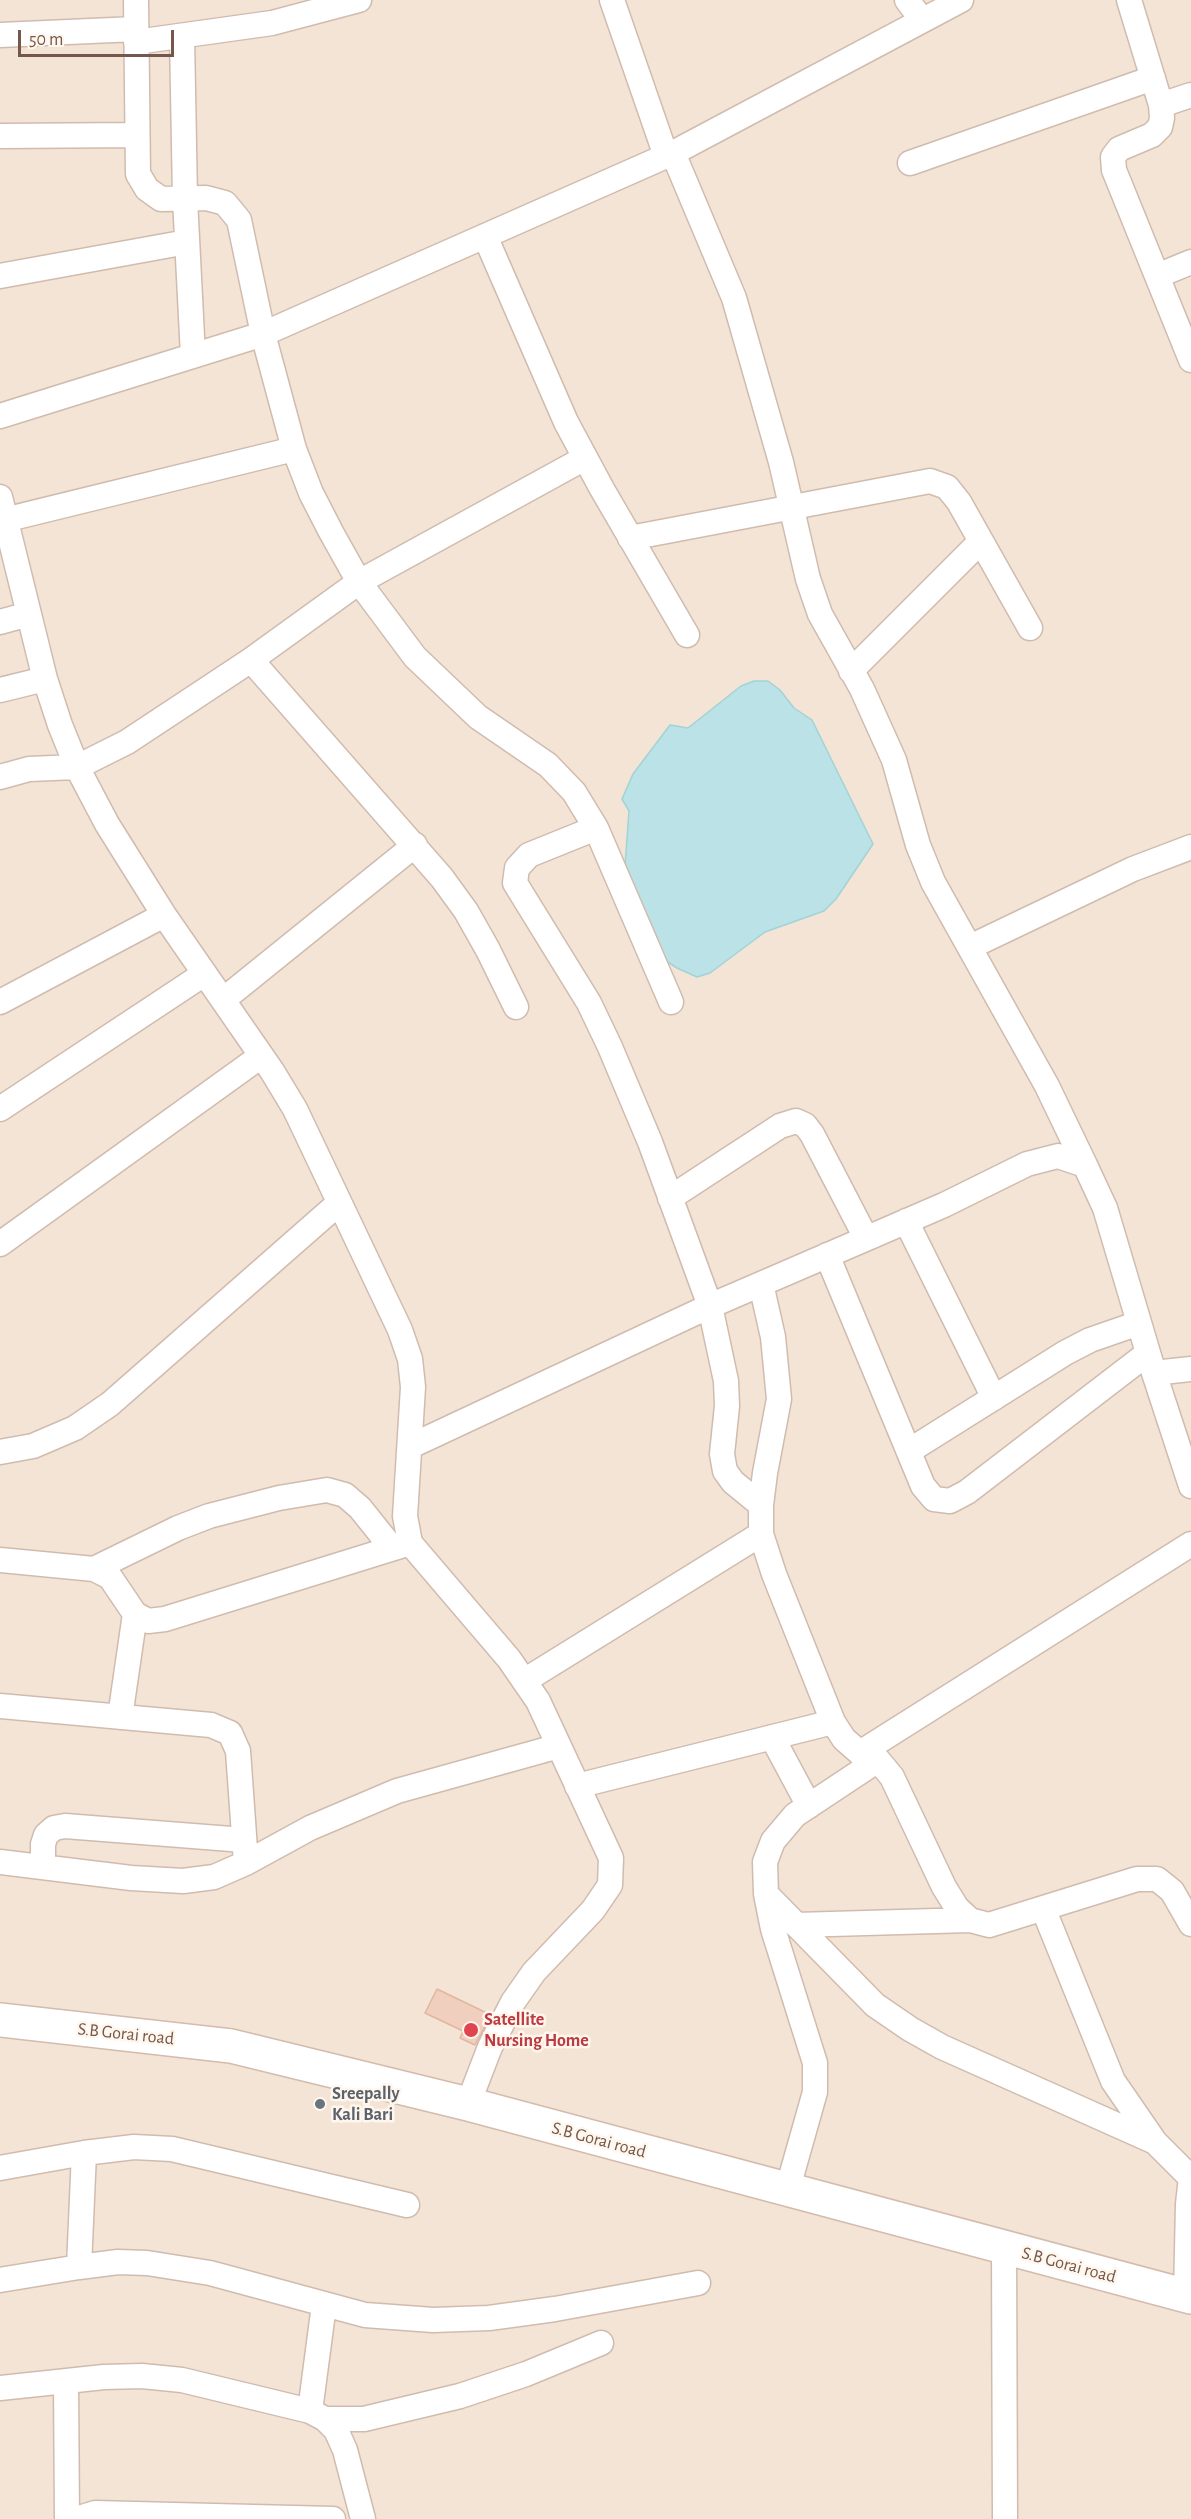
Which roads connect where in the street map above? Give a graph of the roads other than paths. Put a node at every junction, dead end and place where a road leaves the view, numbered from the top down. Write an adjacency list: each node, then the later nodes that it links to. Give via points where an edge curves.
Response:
1 (136, 0): 9 (street)
2 (359, 0): 10 (street, via 272,23)
3 (612, 0): 16 (street)
4 (907, 0): 7 (street)
5 (961, 0): 7 (street)
6 (1129, 0): 11 (street)
7 (922, 20): 16 (street)
8 (0, 34): 9 (street)
9 (136, 35): 10 (street); 14 (street)
10 (182, 36): 18 (street)
11 (1153, 78): 13 (street); 17 (street)
12 (1191, 95): 13 (street)
13 (1161, 105): 23 (street, via 1160,127 1152,135 1119,149 1113,157 1114,170)
14 (136, 135): 15 (street); 18 (street, via 138,174 147,189 161,199)
15 (0, 136)
16 (670, 154): 19 (street); 30 (street, via 734,298)
17 (910, 163)
18 (185, 199): 20 (street); 24 (street, via 206,198 225,203 239,219)
19 (485, 236): 24 (street); 29 (street, via 550,389)
20 (187, 242): 22 (street); 25 (street)
21 (1191, 262): 23 (street)
22 (0, 276)
23 (1157, 276): 26 (street)
24 (263, 334): 25 (street); 28 (street)
25 (193, 356): 27 (street)
26 (1191, 360)
27 (0, 416)
28 (294, 449): 31 (street); 34 (street, via 310,493)
29 (585, 458): 32 (street); 34 (street)
30 (792, 507): 32 (street); 33 (street, via 930,481 947,487); 40 (street, via 820,614)
31 (2, 512): 35 (street)
32 (630, 538): 38 (street)
33 (981, 541): 37 (street); 40 (street)
34 (359, 582): 39 (street); 45 (street, via 415,657 478,717 548,765 574,792)
35 (29, 614): 36 (street); 41 (street)
36 (0, 621)
37 (1030, 628)
38 (687, 635)
39 (252, 660): 43 (street, via 127,742); 46 (street)
40 (851, 671): 49 (street, via 894,760 918,845 933,882)
41 (45, 679): 42 (street); 43 (street)
42 (0, 690)
43 (77, 767): 44 (street, via 29,769); 48 (street)
44 (0, 777)
45 (596, 828): 53 (street); 58 (street, via 529,855 517,868 515,883 589,1003 632,1097)
46 (415, 845): 51 (street); 54 (street, via 466,911)
47 (1191, 847): 49 (street, via 1133,869)
48 (164, 915): 50 (street); 52 (street)
49 (970, 947): 57 (street, via 1047,1086)
50 (204, 974): 51 (street); 56 (street)
51 (223, 1000): 55 (street)
52 (0, 1002)
53 (671, 1002)
54 (516, 1007)
55 (261, 1056): 59 (street, via 295,1109); 62 (street)
56 (0, 1109)
57 (1084, 1165): 60 (street, via 1058,1156 1027,1164); 66 (street, via 1105,1209)
58 (670, 1198): 61 (street, via 780,1126 796,1121 812,1134); 65 (street)
59 (339, 1203): 70 (street, via 410,1359); 72 (street, via 110,1404 75,1428 33,1446)
60 (906, 1221): 61 (street); 69 (street)
61 (866, 1238): 63 (street)
62 (0, 1244)
63 (827, 1255): 64 (street); 71 (street)
64 (761, 1284): 65 (street); 74 (street, via 773,1337 779,1399)
65 (710, 1306): 70 (street); 74 (street, via 726,1381 722,1454 725,1471)
66 (1139, 1323): 67 (street); 69 (street, via 1090,1340)
67 (1151, 1363): 68 (street); 71 (street, via 950,1501 934,1499 923,1486); 73 (street)
68 (1191, 1370)
69 (994, 1398): 71 (street)
70 (411, 1446): 77 (street)
71 (909, 1451)
72 (0, 1452)
73 (1189, 1473)
74 (761, 1505): 75 (street)
75 (761, 1534): 81 (street); 84 (street)
76 (1191, 1544): 87 (street)
77 (401, 1546): 79 (street, via 345,1495 327,1490 209,1516); 80 (street, via 165,1619 148,1621); 81 (street, via 509,1659)
78 (0, 1560): 79 (street)
79 (94, 1569): 80 (street, via 110,1577)
80 (135, 1614): 83 (street)
81 (524, 1681): 86 (street)
82 (0, 1706): 83 (street)
83 (120, 1717): 90 (street, via 211,1725 230,1733 238,1751)
84 (833, 1722): 85 (street); 87 (street, via 844,1739)
85 (772, 1737): 88 (street); 89 (street)
86 (559, 1746): 88 (street); 90 (street, via 398,1791)
87 (869, 1756): 89 (street); 96 (street, via 892,1776 944,1887)
88 (577, 1786): 99 (street, via 611,1858 610,1885 513,2002)
89 (809, 1806): 93 (street, via 795,1815 774,1841 765,1862)
90 (245, 1851): 92 (street, via 214,1877 183,1881); 92 (street, via 64,1826 46,1835 42,1844)
91 (0, 1862): 92 (street)
92 (43, 1867)
93 (766, 1894): 97 (street); 104 (street, via 773,1929 815,2062 815,2092)
94 (1043, 1908): 95 (street, via 1137,1879 1157,1879 1172,1891); 96 (street, via 989,1924); 100 (street, via 1113,2081)
95 (1189, 1915)
96 (970, 1920): 97 (street)
97 (796, 1925): 100 (street, via 875,2006 910,2028 942,2047)
98 (0, 2020): 99 (street, S.B Gorai road, via 231,2046)
99 (468, 2104): 104 (street, S.B Gorai road)
100 (1155, 2142): 103 (street)
101 (84, 2153): 102 (street); 105 (street, via 134,2147 172,2149); 107 (street)
102 (0, 2168)
103 (1191, 2178): 110 (street)
104 (787, 2191): 106 (street, S.B Gorai road)
105 (407, 2205)
106 (1004, 2248): 110 (street, S.B Gorai road); 120 (street)
107 (79, 2267): 108 (street); 111 (street, via 118,2262 175,2266)
108 (0, 2280)
109 (698, 2283): 111 (street, via 489,2318 433,2320 364,2315)
110 (1189, 2297)
111 (324, 2305): 115 (street)
112 (601, 2343): 115 (street, via 460,2396 364,2419)
113 (66, 2381): 114 (street); 115 (street, via 142,2376 182,2380); 116 (street)
114 (0, 2388)
115 (317, 2415): 119 (street, via 336,2430 345,2450)
116 (67, 2519)
117 (76, 2519): 118 (street, via 95,2513)
118 (333, 2519)
119 (363, 2519)
120 (1005, 2519)

